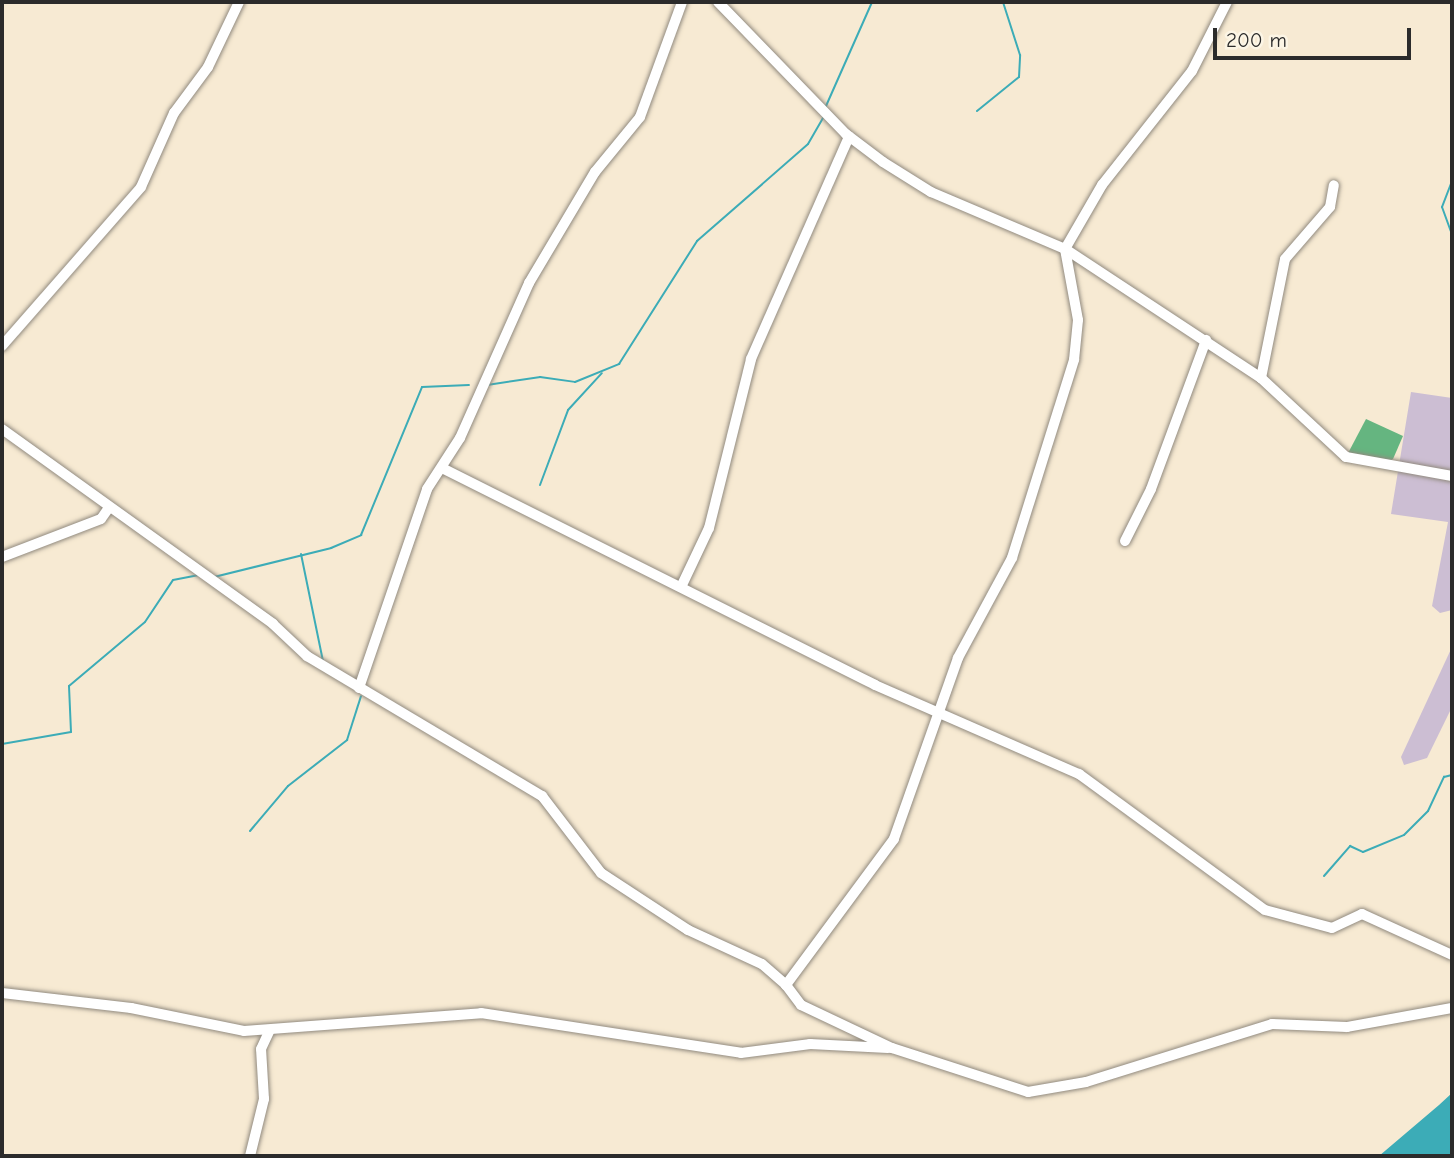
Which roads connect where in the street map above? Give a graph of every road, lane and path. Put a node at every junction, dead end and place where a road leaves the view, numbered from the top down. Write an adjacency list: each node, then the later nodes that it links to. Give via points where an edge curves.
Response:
1 (239, 2): 9 (street, via 208,67 174,113 141,187)
2 (682, 2): 12 (street, via 640,117 595,172 529,284)
3 (718, 2): 5 (street)
4 (1227, 2): 7 (street, via 1192,71 1102,185)
5 (849, 137): 7 (street, via 931,192); 17 (street, via 751,359 709,528)
6 (1334, 185): 10 (street, via 1330,207 1285,259)
7 (1065, 250): 8 (street); 19 (street, via 1077,320 1074,360 1012,558 958,659)
8 (1206, 340): 10 (street); 15 (street, via 1151,489)
9 (2, 346)
10 (1261, 378): 13 (street, via 1356,462)
11 (2, 429): 14 (street)
12 (444, 469): 17 (street); 18 (street, via 427,489)
13 (1452, 476)
14 (108, 509): 16 (street, via 101,519); 18 (street)
15 (1125, 541)
16 (2, 557)
17 (682, 585): 19 (street, via 809,653)
18 (359, 688): 21 (street, via 542,796 600,873 688,930 762,964)
19 (941, 711): 20 (street, via 1079,774 1265,910 1332,928 1362,914); 21 (street, via 894,839)
20 (1452, 955)
21 (786, 985): 24 (street, via 801,1005)
22 (2, 993): 25 (street)
23 (1452, 1008): 27 (street, via 1347,1027 1272,1024 1042,1092 987,1082)
24 (842, 1023): 26 (street); 27 (street)
25 (270, 1030): 26 (street, via 481,1013 741,1053); 28 (street, via 261,1049 264,1099)
26 (836, 1045): 27 (street)
27 (892, 1048)
28 (250, 1156)

